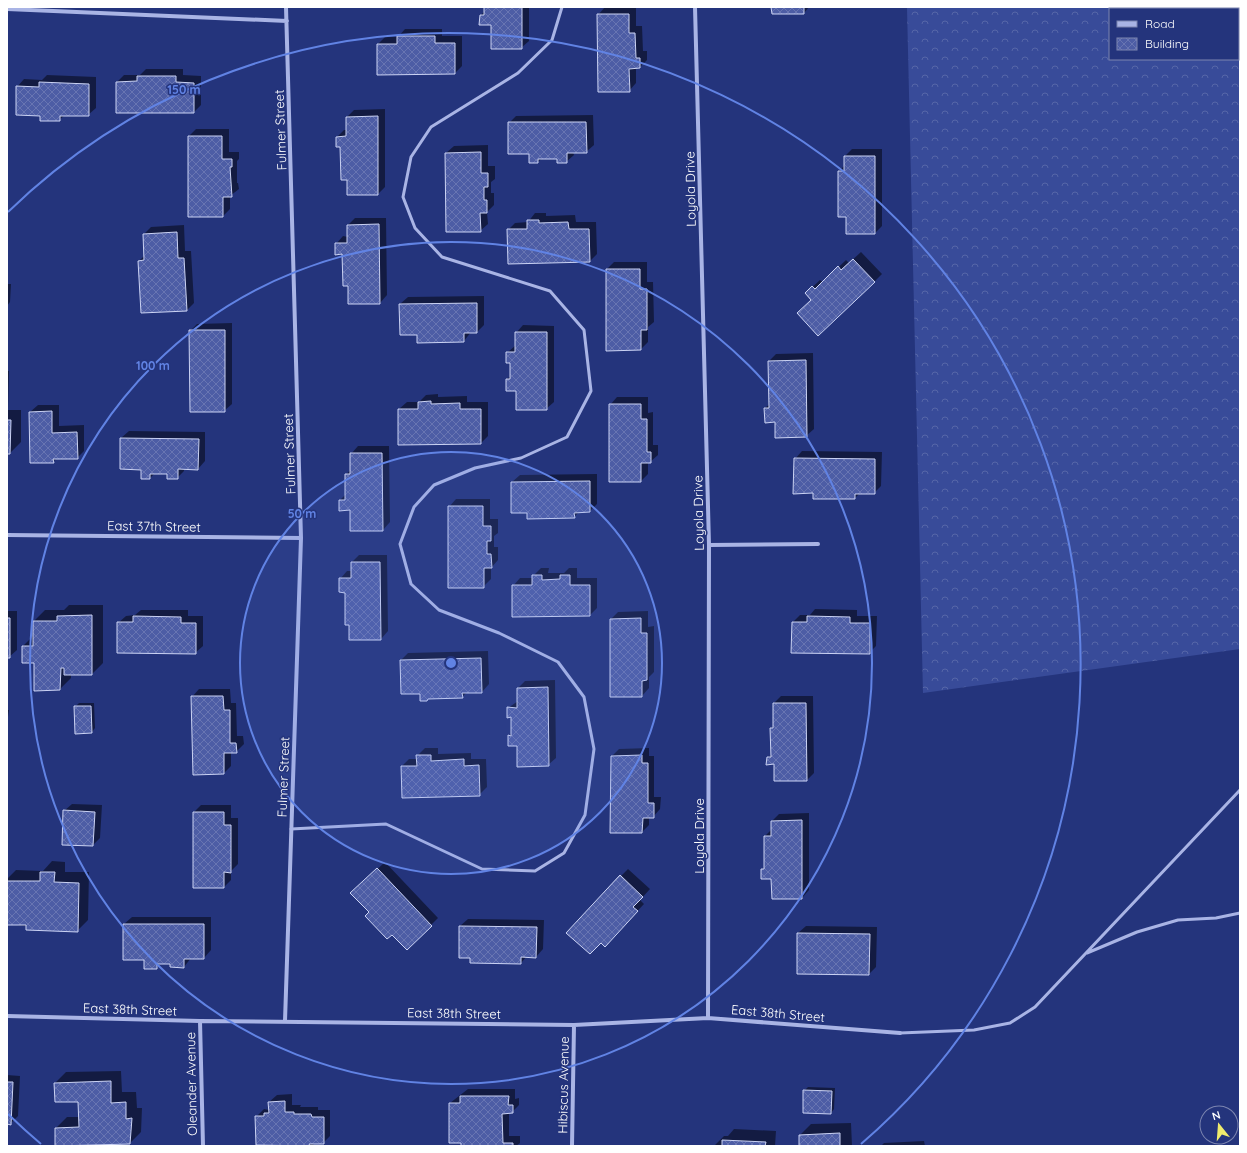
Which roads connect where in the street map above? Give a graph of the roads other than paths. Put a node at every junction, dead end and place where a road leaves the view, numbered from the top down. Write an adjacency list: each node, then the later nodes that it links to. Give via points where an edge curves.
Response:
1 (286, 7): 5 (street, Fulmer Street)
2 (562, 7): 11 (lane, via 552,40 518,72 431,127 411,157 403,196 415,228 442,257 550,291 584,330 591,391 567,437 521,458 476,468 434,485 414,507 400,544 411,584 438,610 499,633 558,662 584,697 594,749 585,815 564,853 534,871 482,869 386,824)
3 (695, 7): 9 (street, Loyola Drive)
4 (7, 9): 5 (street)
5 (287, 21): 7 (street, Fulmer Street)
6 (7, 535): 7 (street, East 37th Street)
7 (301, 538): 11 (street, Fulmer Street)
8 (818, 544): 9 (street)
9 (709, 545): 15 (street, Loyola Drive)
10 (1239, 792): 13 (lane)
11 (291, 829): 17 (street, Fulmer Street)
12 (1240, 913): 13 (lane, via 1216,918 1178,920 1137,932)
13 (1085, 953): 19 (lane, via 1035,1007 1010,1022 974,1030)
14 (7, 1016): 16 (street, East 38th Street)
15 (708, 1018): 18 (street, East 38th Street); 19 (street, East 38th Street)
16 (200, 1021): 17 (street, East 38th Street); 20 (street, Oleander Avenue)
17 (285, 1021): 18 (street, East 38th Street)
18 (574, 1025): 21 (street, Hibiscus Avenue)
19 (900, 1033)
20 (203, 1146)
21 (572, 1146)

